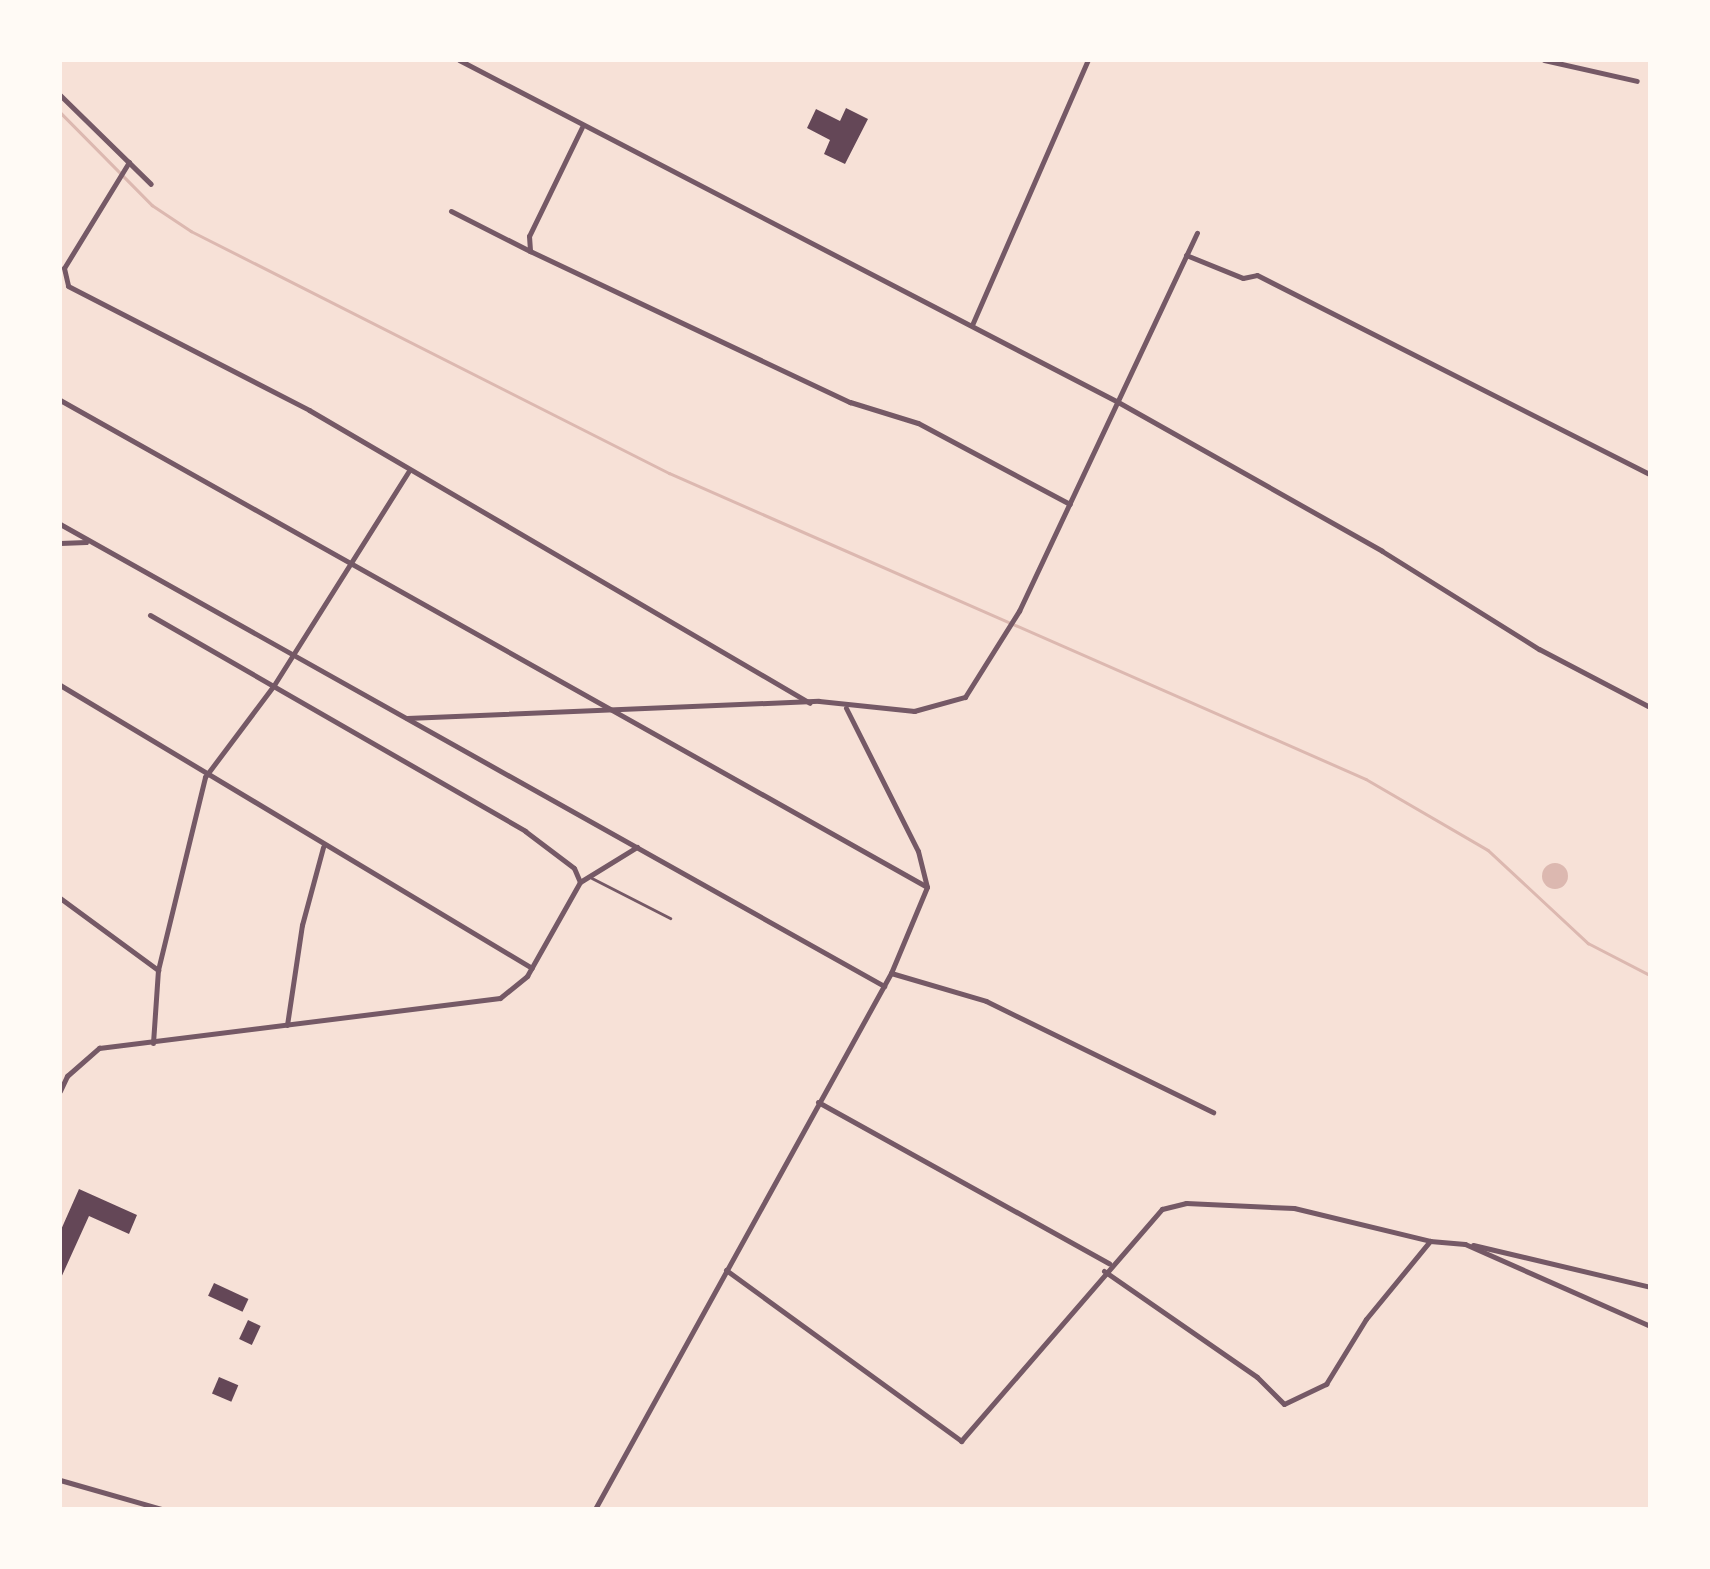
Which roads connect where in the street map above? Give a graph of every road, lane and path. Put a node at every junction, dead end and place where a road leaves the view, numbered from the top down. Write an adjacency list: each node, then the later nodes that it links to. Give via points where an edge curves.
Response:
1 (459, 60): 6 (street)
2 (1088, 60): 13 (street)
3 (1544, 60): 4 (street)
4 (1636, 81)
5 (60, 95): 7 (street)
6 (582, 128): 11 (street, via 529,236); 13 (street)
7 (129, 162): 8 (street); 16 (street, via 61,278 309,410)
8 (151, 184)
9 (451, 211): 11 (street)
10 (1197, 233): 12 (street)
11 (530, 252): 18 (street, via 850,402 918,423)
12 (1186, 254): 15 (street); 17 (street, via 1243,278 1256,275)
13 (972, 325): 15 (street)
14 (60, 400): 22 (street)
15 (1118, 402): 18 (street); 29 (street)
16 (408, 472): 22 (street); 27 (street)
17 (1650, 474)
18 (1070, 504): 30 (street, via 1008,632 965,697 914,712)
19 (60, 524): 20 (street)
20 (89, 542): 21 (street); 24 (street)
21 (60, 543)
22 (349, 560): 24 (street); 28 (street)
23 (150, 615): 26 (street)
24 (294, 654): 26 (street); 31 (street)
25 (60, 685): 32 (street)
26 (274, 685): 32 (street); 36 (street, via 525,831 574,868)
27 (810, 703): 28 (street); 30 (street)
28 (602, 707): 31 (street); 37 (street)
29 (1650, 707)
30 (846, 708): 37 (street, via 918,851)
31 (408, 718): 34 (street)
32 (205, 777): 33 (street); 41 (street)
33 (323, 847): 40 (street); 44 (street)
34 (637, 847): 35 (street); 43 (street)
35 (591, 878): 36 (street); 39 (lane)
36 (580, 882): 40 (street)
37 (928, 886): 42 (street)
38 (60, 898): 41 (street)
39 (670, 918)
40 (532, 968): 44 (street, via 500,998)
41 (158, 970): 45 (street)
42 (891, 973): 43 (street); 48 (street, via 986,1001)
43 (884, 986): 47 (street)
44 (286, 1026): 45 (street)
45 (153, 1043): 46 (street, via 99,1048)
46 (60, 1091)
47 (818, 1102): 51 (street); 52 (street)
48 (1213, 1112)
49 (1430, 1241): 50 (street); 51 (street, via 1294,1208 1186,1203 1154,1216); 53 (street, via 1366,1319 1326,1384 1284,1404 1257,1377)
50 (1466, 1244): 54 (street); 55 (street)
51 (1110, 1263): 53 (street)
52 (726, 1270): 53 (street, via 961,1441); 58 (street)
53 (1104, 1271)
54 (1650, 1287)
55 (1650, 1326)
56 (60, 1480): 57 (street)
57 (162, 1509)
58 (594, 1509)

